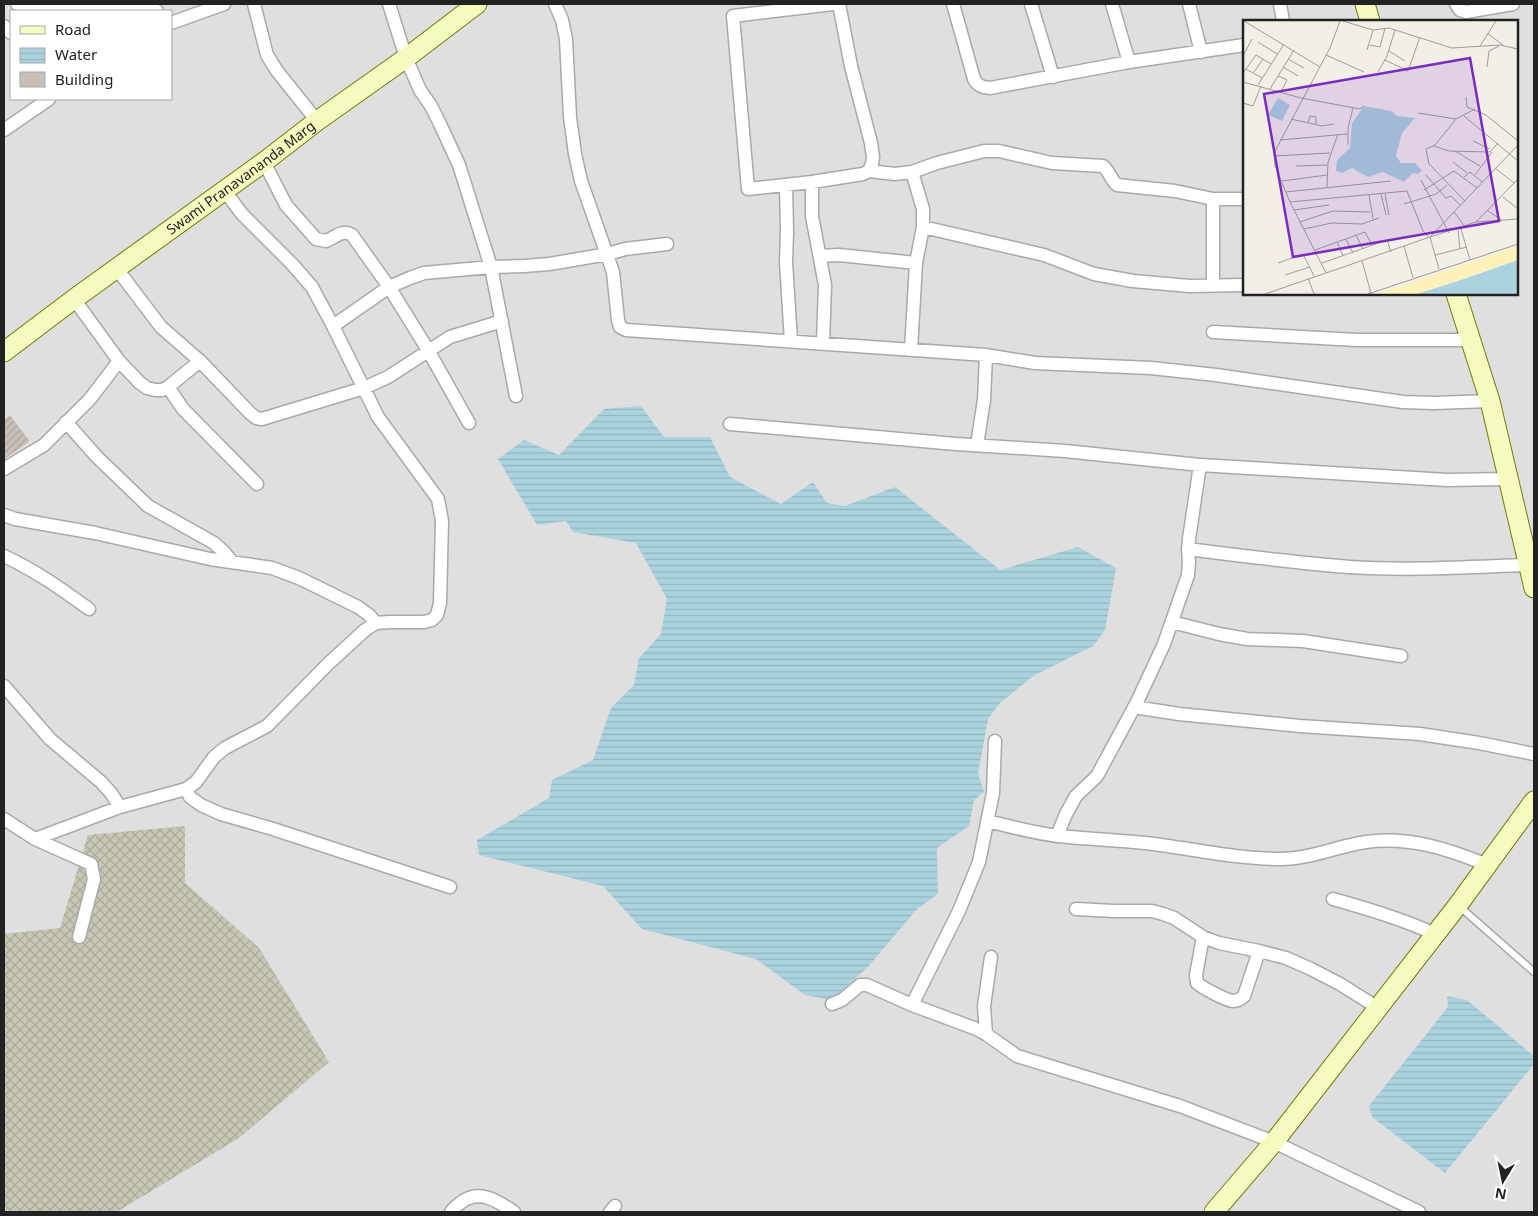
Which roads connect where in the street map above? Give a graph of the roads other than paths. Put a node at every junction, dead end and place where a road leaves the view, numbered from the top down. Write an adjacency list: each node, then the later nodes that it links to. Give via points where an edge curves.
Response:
1 (17, 4): 17 (street, via 144,7)
2 (224, 4): 20 (street)
3 (254, 4): 27 (street, via 267,55)
4 (389, 4): 23 (street)
5 (477, 4): 23 (main road, Swami Pranavananda Marg)
6 (555, 4): 39 (street, via 566,39 575,154 581,181)
7 (833, 4): 33 (street, via 733,16 748,189)
8 (839, 4): 30 (street, via 873,157)
9 (953, 4): 25 (street, via 974,79 982,88)
10 (1031, 4): 25 (street)
11 (1112, 4): 24 (street)
12 (1189, 4): 22 (street)
13 (1280, 4): 18 (street)
14 (1365, 4): 19 (main road)
15 (1456, 4): 16 (street, via 1466,12)
16 (1513, 4)
17 (153, 10)
18 (1283, 20)
19 (1370, 20)
20 (172, 23)
21 (1243, 45): 22 (street)
22 (1201, 52): 24 (street)
23 (406, 58): 27 (main road, Swami Pranavananda Marg); 42 (street, via 459,165)
24 (1129, 62): 25 (street)
25 (1053, 78)
26 (48, 100): 28 (street)
27 (317, 121): 29 (main road, Swami Pranavananda Marg)
28 (4, 130)
29 (264, 162): 34 (main road, Swami Pranavananda Marg); 46 (street, via 286,206 316,239 326,241 347,232)
30 (869, 171): 31 (street); 32 (street)
31 (912, 172): 35 (street, via 984,151 1000,151 1052,163 1103,166 1117,185); 37 (street, via 923,209)
32 (812, 182): 33 (street); 40 (street, via 812,216)
33 (786, 185): 53 (street)
34 (224, 190): 43 (main road, Swami Pranavananda Marg); 50 (street, via 242,214 304,278)
35 (1213, 199): 36 (street); 45 (street)
36 (1243, 199)
37 (923, 228): 41 (street); 45 (street, via 1044,255 1094,274 1132,281)
38 (667, 244): 39 (street)
39 (608, 254): 42 (street, via 549,264); 53 (street, via 618,320 620,327 626,330)
40 (820, 256): 41 (street); 54 (street, via 825,285)
41 (916, 263): 56 (street)
42 (491, 267): 46 (street, via 424,274); 49 (street)
43 (117, 268): 48 (main road, Swami Pranavananda Marg); 60 (street, via 161,328)
44 (1243, 285): 45 (street)
45 (1213, 286)
46 (389, 287): 50 (street); 55 (street)
47 (1456, 295): 52 (main road)
48 (74, 299): 57 (main road, Swami Pranavananda Marg); 59 (street)
49 (502, 320): 55 (street, via 450,337); 63 (street)
50 (333, 326): 62 (street)
51 (1213, 332): 52 (street, via 1357,340)
52 (1470, 340): 64 (main road)
53 (791, 341): 54 (street)
54 (823, 344): 56 (street)
55 (428, 350): 62 (street, via 388,377); 66 (street)
56 (911, 350): 58 (street)
57 (4, 352)
58 (986, 355): 64 (street, via 1035,363 1150,368 1216,375 1403,402); 68 (street)
59 (119, 361): 61 (street, via 147,388 162,390); 65 (street, via 90,399)
60 (200, 361): 61 (street); 62 (street, via 250,413 262,419)
61 (168, 387): 72 (street, via 183,409)
62 (364, 388): 81 (street, via 378,417 438,500 442,521 437,615 424,622)
63 (516, 396)
64 (1490, 401): 71 (main road)
65 (66, 422): 70 (street, via 44,445); 76 (street, via 148,506 214,543)
66 (469, 423)
67 (730, 424): 68 (street)
68 (977, 445): 69 (street)
69 (1200, 465): 71 (street, via 1447,480); 74 (street)
70 (4, 469)
71 (1508, 479): 77 (main road)
72 (257, 484)
73 (4, 515): 76 (street)
74 (1188, 549): 77 (street, via 1351,566 1461,568); 80 (street, via 1188,575)
75 (4, 556): 79 (street, via 48,579)
76 (232, 562): 81 (street, via 272,568 299,578 358,607)
77 (1529, 565): 78 (main road)
78 (1534, 588)
79 (89, 609)
80 (1172, 622): 82 (street, via 1247,639 1303,641); 84 (street)
81 (376, 623): 87 (street, via 328,664 267,726 225,748)
82 (1401, 656)
83 (4, 686): 89 (street, via 50,738 101,782)
84 (1134, 707): 86 (street, via 1300,726 1420,734); 92 (street, via 1098,776 1076,796)
85 (995, 741): 91 (street, via 993,793)
86 (1534, 754)
87 (186, 789): 89 (street); 95 (street, via 190,797 201,805 221,814)
88 (1534, 801): 94 (main road)
89 (120, 806): 93 (street)
90 (4, 819): 93 (street)
91 (988, 821): 92 (street); 106 (street, via 979,862 969,887)
92 (1057, 836): 94 (street, via 1279,859 1393,840 1457,852)
93 (35, 839): 101 (street, via 91,864 94,879)
94 (1487, 865): 97 (main road)
95 (450, 887)
96 (1333, 899): 99 (street, via 1386,914)
97 (1458, 905): 99 (main road); 104 (lane)
98 (1076, 909): 100 (street, via 1152,911 1174,918)
99 (1435, 934): 107 (main road)
100 (1204, 936): 102 (street, via 1219,943); 102 (street, via 1197,983 1233,1001 1244,996)
101 (79, 937)
102 (1258, 951): 107 (street, via 1286,958 1310,969)
103 (991, 958): 108 (street, via 984,1006)
104 (1534, 972)
105 (832, 1004): 106 (street, via 860,985 867,985)
106 (912, 1005): 108 (street)
107 (1378, 1008): 109 (main road)
108 (986, 1034): 109 (street, via 1017,1056 1180,1106)
109 (1274, 1142): 110 (street); 113 (main road)
110 (1416, 1211)
111 (451, 1212): 112 (street, via 475,1196 498,1201)
112 (514, 1212)
113 (1214, 1212)

